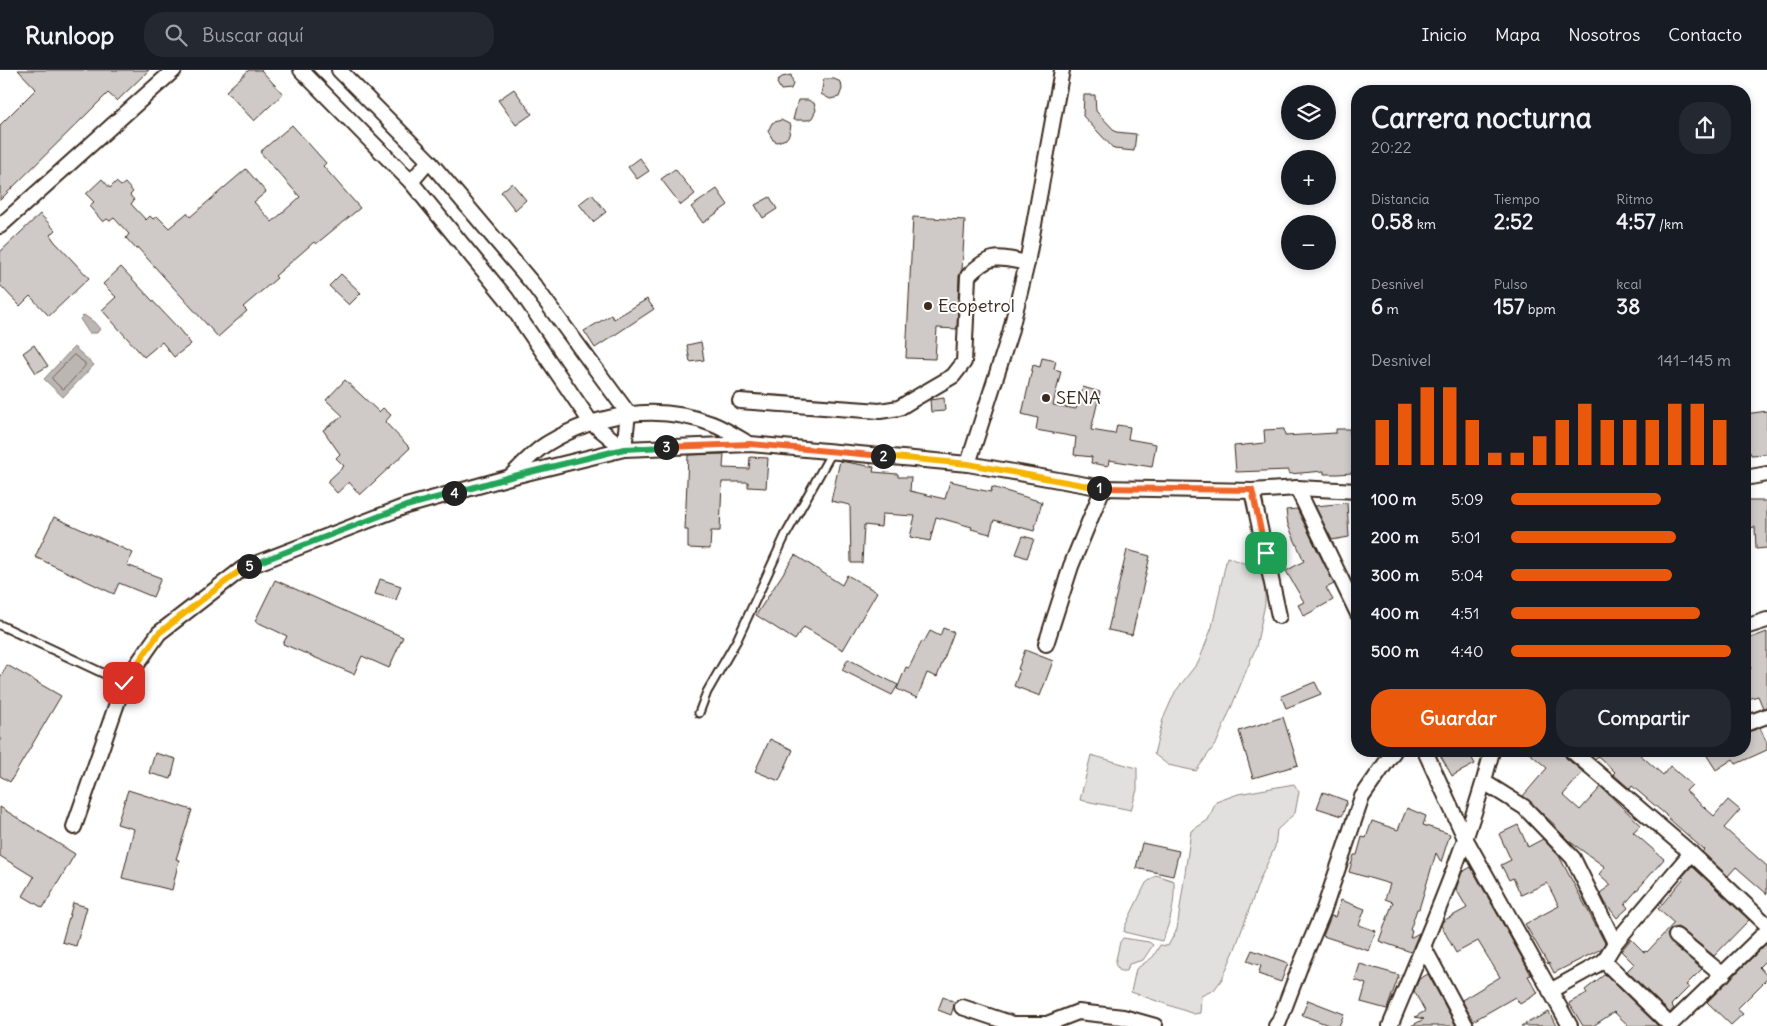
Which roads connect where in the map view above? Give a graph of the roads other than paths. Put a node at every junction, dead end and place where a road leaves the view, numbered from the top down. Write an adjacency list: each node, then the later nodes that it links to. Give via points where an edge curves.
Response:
1 (174, 70): 7 (street)
2 (301, 70): 6 (street)
3 (339, 70): 5 (street)
4 (1062, 70): 8 (street)
5 (430, 162): 6 (street); 10 (street, via 533,284)
6 (411, 182): 11 (street, via 506,298)
7 (0, 226)
8 (1027, 263): 9 (street, via 989,259 968,276 964,362 953,376 898,408 880,411); 15 (street, via 1010,333)
9 (740, 401)
10 (628, 413): 11 (street); 12 (street, via 671,414 712,424); 13 (street)
11 (590, 421): 13 (street); 17 (street, via 546,444)
12 (750, 444): 13 (street); 14 (street)
13 (624, 449): 17 (street)
14 (832, 451): 15 (street); 30 (lane, via 785,536 737,640)
15 (968, 464): 19 (street)
16 (1767, 474): 18 (street)
17 (510, 477): 29 (street, via 406,506 242,569 159,633)
18 (1751, 477)
19 (1103, 488): 21 (street); 28 (street, via 1070,566)
20 (1297, 488): 21 (street); 22 (street); 23 (street)
21 (1252, 490): 24 (street)
22 (1351, 491)
23 (1351, 600)
24 (1279, 616)
25 (1767, 620): 27 (street)
26 (0, 625): 29 (lane)
27 (1751, 625)
28 (1046, 644)
29 (124, 683): 38 (street)
30 (698, 713)
31 (1767, 716): 32 (street)
32 (1751, 722)
33 (1390, 757): 52 (street, via 1362,797 1323,912)
34 (1428, 757): 39 (street)
35 (1490, 757): 37 (street)
36 (1579, 757): 40 (street)
37 (1484, 782): 39 (street); 44 (street, via 1524,807 1573,858)
38 (74, 827)
39 (1465, 838): 45 (street); 48 (street)
40 (1691, 854): 41 (street); 44 (street)
41 (1767, 925)
42 (1767, 930): 47 (street)
43 (1676, 936): 47 (street)
44 (1615, 943): 46 (street)
45 (1423, 946): 53 (street); 54 (street)
46 (1604, 961): 48 (street); 56 (street)
47 (1723, 975): 56 (street)
48 (1550, 991): 55 (street)
49 (962, 1007): 50 (street, via 1013,1024)
50 (1046, 1025): 51 (street, via 1078,1012 1123,1017)
51 (1155, 1026)
52 (1276, 1026)
53 (1390, 1026)
54 (1466, 1026)
55 (1570, 1026)
56 (1669, 1026)

